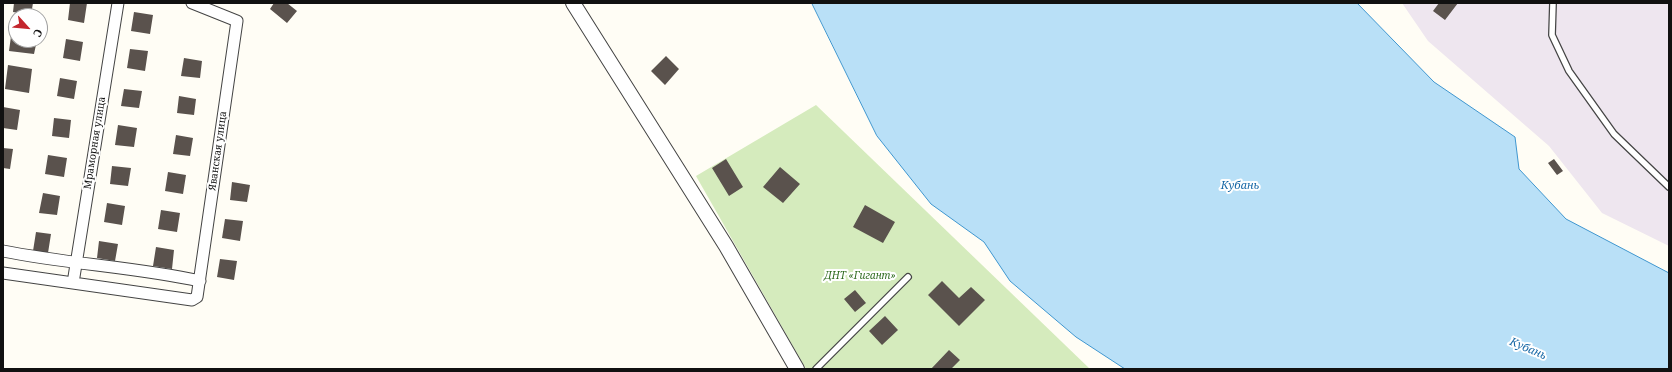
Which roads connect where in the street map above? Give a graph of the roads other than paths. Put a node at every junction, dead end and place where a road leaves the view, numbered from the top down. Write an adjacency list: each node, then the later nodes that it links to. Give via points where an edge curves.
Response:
1 (118, 3): 7 (street, Мраморная улица)
2 (192, 3): 10 (street, Яванская улица, via 237,21)
3 (1553, 3): 5 (lane, via 1552,35 1569,71 1614,134)
4 (578, 7): 12 (street, via 726,246)
5 (1669, 187)
6 (3, 251): 7 (street)
7 (76, 262): 10 (street, via 162,273); 11 (street, Мраморная улица)
8 (3, 273): 11 (street, Яванская улица)
9 (908, 277): 13 (lane)
10 (200, 281): 11 (street, Яванская улица, via 197,297 192,300)
11 (73, 283)
12 (797, 369)
13 (816, 369)

